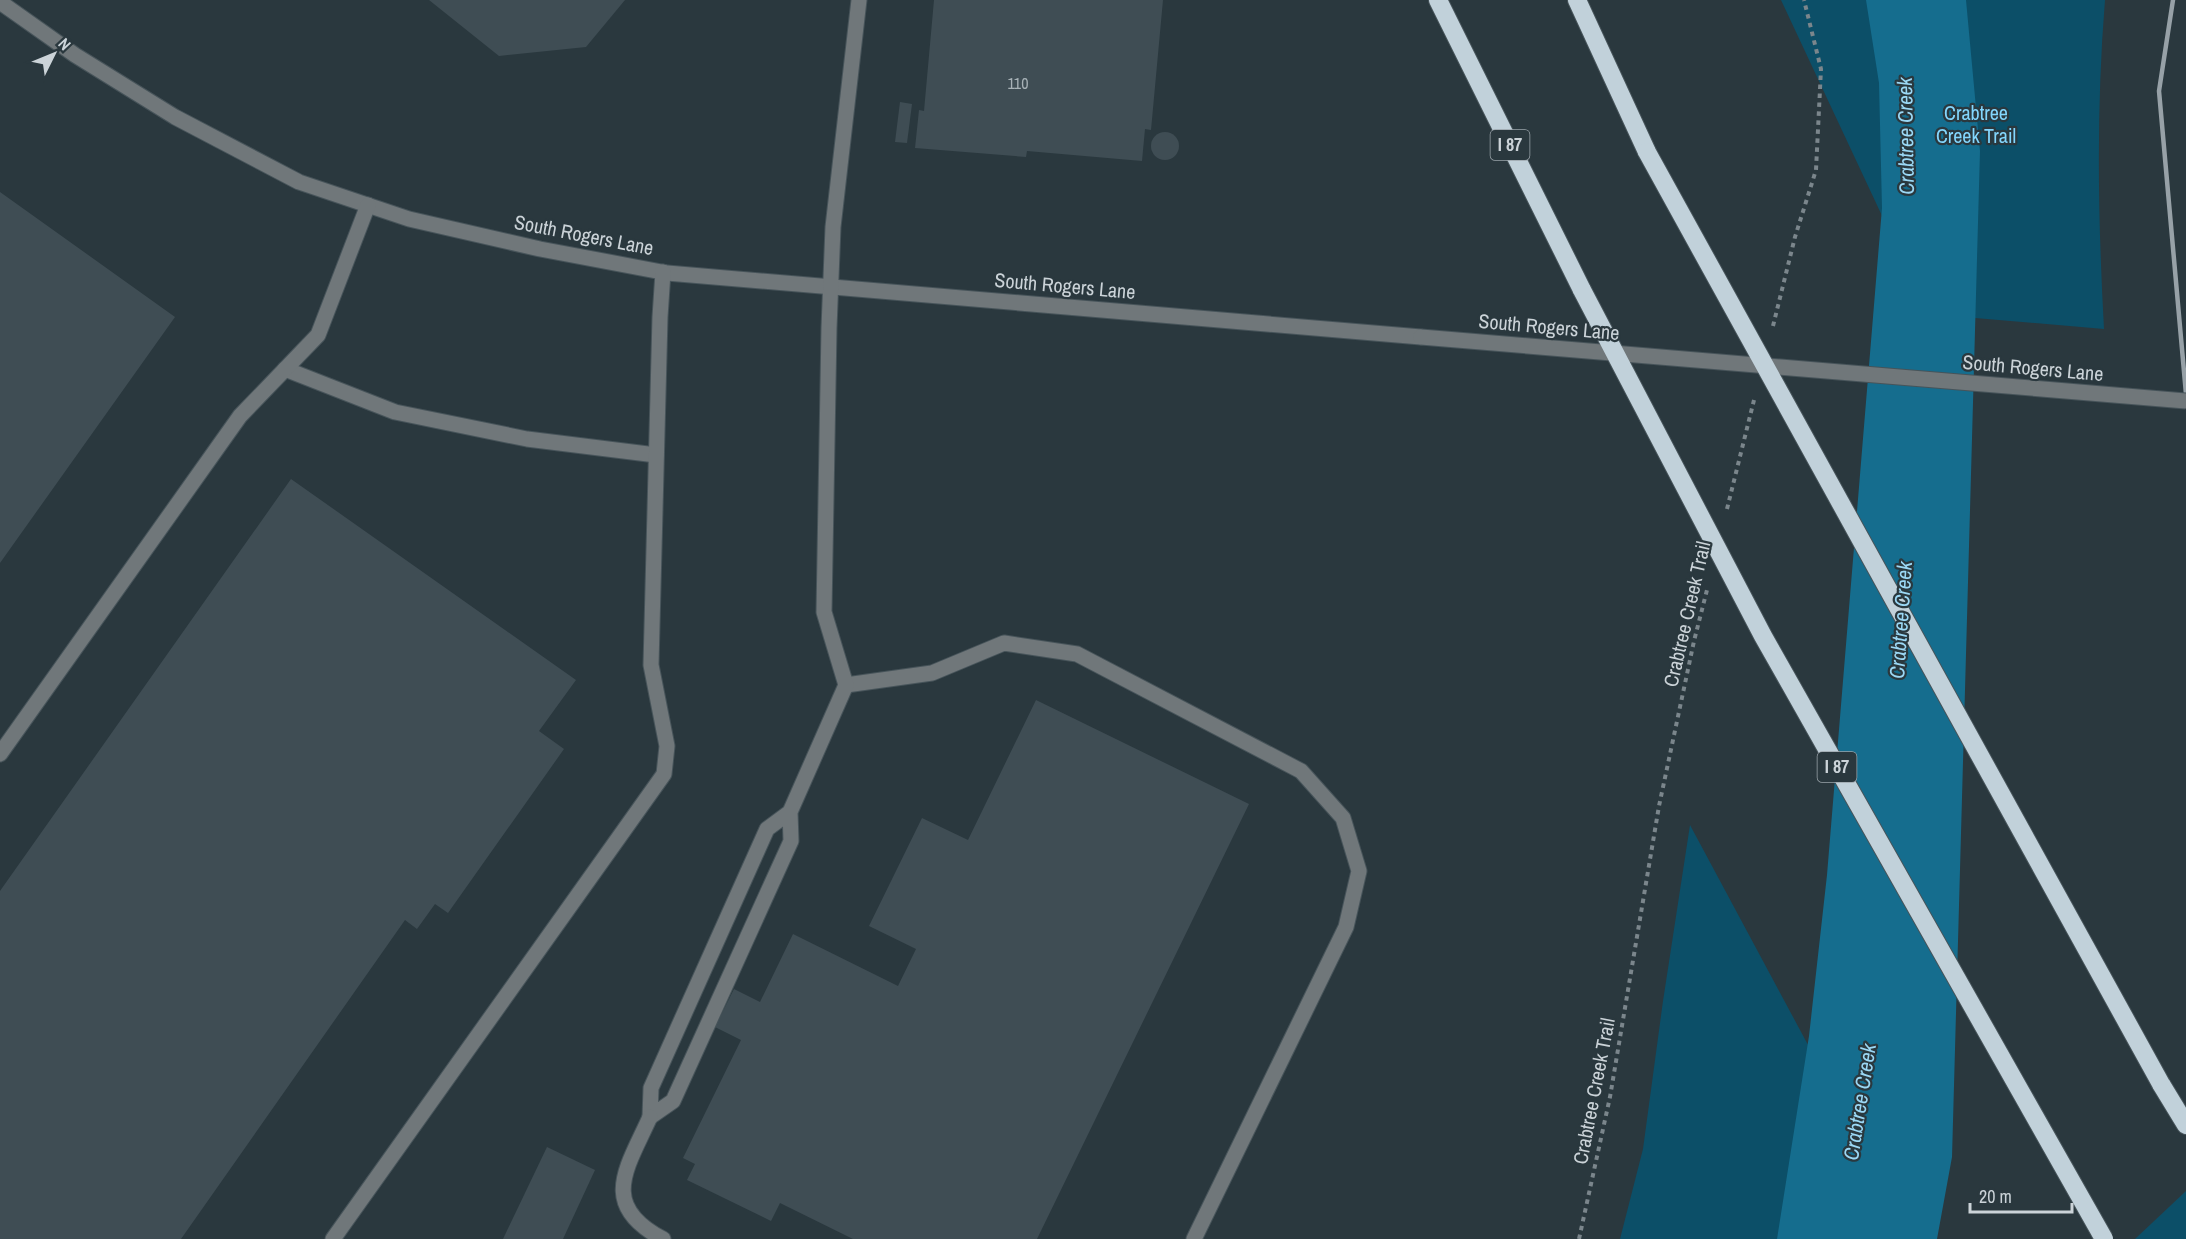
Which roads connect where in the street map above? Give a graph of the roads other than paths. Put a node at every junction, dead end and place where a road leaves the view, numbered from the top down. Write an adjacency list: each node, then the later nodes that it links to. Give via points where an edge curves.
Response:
1 (859, 0): 7 (street, via 833,226)
2 (1438, 0): 19 (highway, I 87, bridge, via 1582,290 1763,636)
3 (1577, 0): 15 (highway, bridge, via 1647,152)
4 (2, 7): 5 (street, South Rogers Lane, via 175,117 299,182)
5 (368, 205): 6 (street, South Rogers Lane, via 409,219 540,249); 8 (street, via 318,335)
6 (663, 272): 7 (street, South Rogers Lane); 10 (street)
7 (831, 287): 9 (street, South Rogers Lane, bridge); 11 (street, via 824,612)
8 (285, 369): 10 (street, via 395,412 527,439); 12 (street, via 240,416)
9 (2186, 401)
10 (656, 455): 16 (street, via 651,665 667,746 664,774)
11 (846, 685): 13 (street); 18 (street, via 932,673 1004,643 1077,654 1301,771 1343,818 1359,871 1346,927)
12 (0, 754)
13 (790, 812): 14 (street, via 767,829 651,1088); 14 (street, via 791,841 708,1027 673,1101)
14 (650, 1117): 17 (street, via 624,1174 623,1202 633,1216)
15 (2186, 1125)
16 (333, 1239)
17 (663, 1239)
18 (1194, 1239)
19 (2104, 1239)

